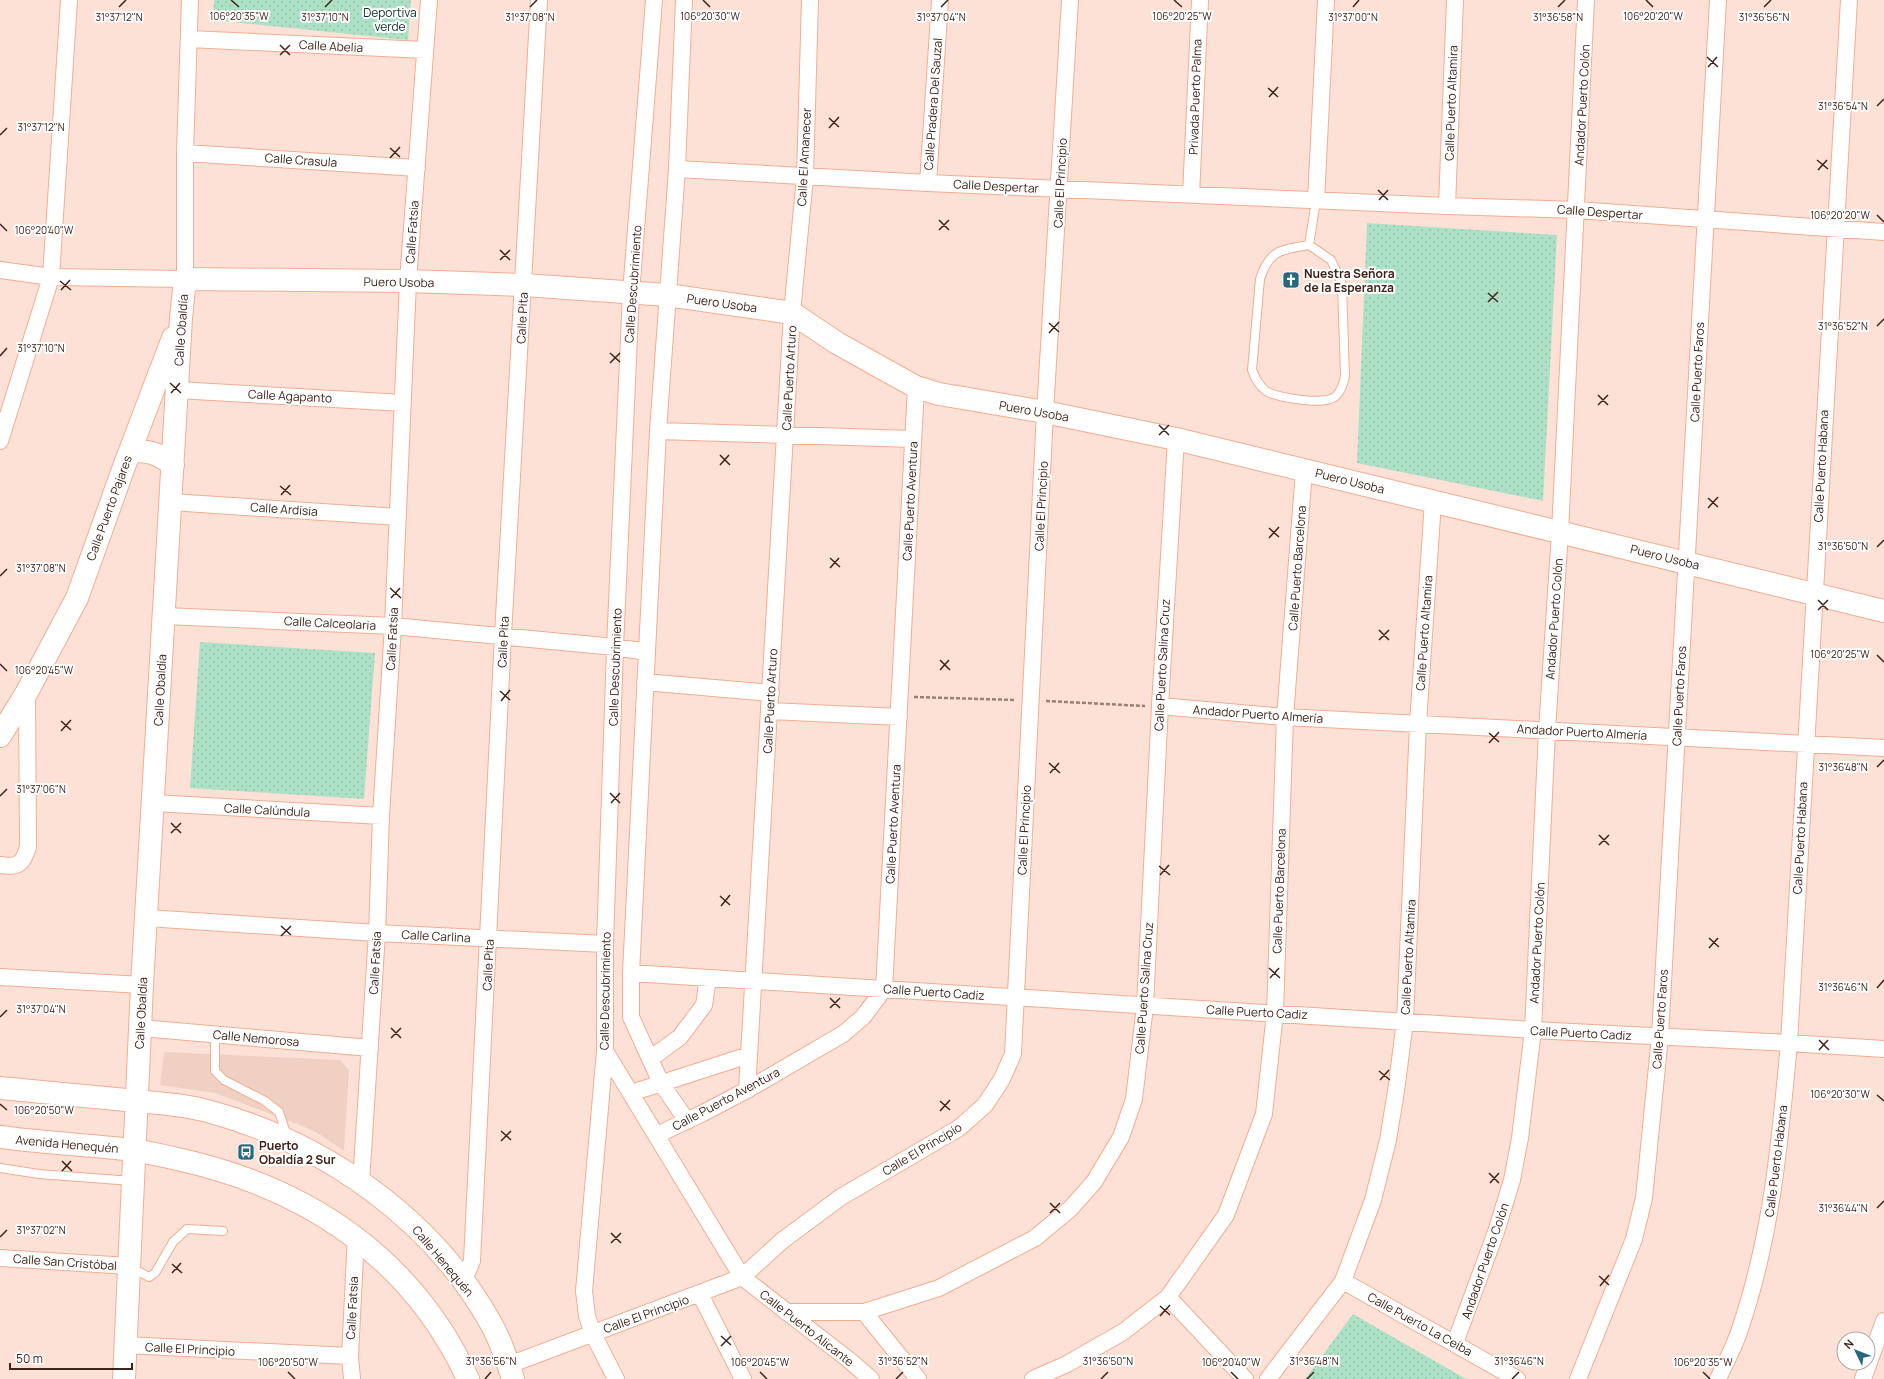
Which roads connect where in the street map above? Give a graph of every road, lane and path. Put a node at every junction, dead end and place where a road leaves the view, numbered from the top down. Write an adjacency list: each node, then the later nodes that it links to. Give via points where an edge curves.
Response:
1 (69, 0): 33 (street)
2 (190, 0): 16 (street, Calle Obaldía)
3 (429, 0): 17 (street, Calle Fatsia)
4 (539, 0): 36 (street, Calle Pita)
5 (654, 0): 37 (street, Calle Descubrimiento)
6 (684, 0): 20 (street)
7 (810, 0): 21 (street, Calle El Amanecer)
8 (940, 0): 22 (street, Calle Pradera Del Sauzal)
9 (1070, 0): 23 (street, Calle El Principio)
10 (1200, 0): 24 (street, Privada Puerto Palma)
11 (1326, 0): 25 (street)
12 (1455, 0): 26 (street, Calle Puerto Altamira)
13 (1586, 0): 27 (street, Andador Puerto Colón)
14 (1718, 0): 28 (street, Calle Puerto Faros)
15 (1849, 0): 29 (street, Calle Puerto Habana)
16 (189, 39): 17 (street, Calle Abelia); 18 (street, Calle Obaldía)
17 (425, 50): 19 (street, Calle Fatsia)
18 (186, 152): 19 (street, Calle Crasula); 34 (street, Calle Obaldía)
19 (417, 168): 35 (street, Calle Fatsia)
20 (677, 169): 21 (street, Calle Despertar); 38 (street)
21 (805, 177): 22 (street, Calle Despertar); 39 (street, Calle El Amanecer)
22 (928, 183): 23 (street, Calle Despertar)
23 (1060, 189): 24 (street, Calle Despertar); 44 (street, Calle El Principio)
24 (1191, 195): 25 (street, Calle Despertar)
25 (1316, 201): 26 (street, Calle Despertar); 31 (lane)
26 (1447, 206): 27 (street, Calle Despertar)
27 (1577, 210): 28 (street, Calle Despertar); 56 (street, Andador Puerto Colón)
28 (1706, 220): 29 (street, Calle Despertar); 57 (street, Calle Puerto Faros)
29 (1835, 228): 30 (street, Calle Despertar); 58 (street, Calle Puerto Habana)
30 (1884, 232)
31 (1309, 244): 31 (lane, via 1331,260 1342,284 1345,376 1342,388 1335,397 1325,400 1302,400 1274,395 1264,390 1256,381 1252,370 1260,278 1264,266 1270,257 1282,250)
32 (0, 270): 33 (street)
33 (51, 277): 34 (street); 49 (street)
34 (186, 280): 35 (street, Puero Usoba); 40 (street, Calle Obaldía)
35 (408, 281): 36 (street, Puero Usoba); 43 (street, Calle Fatsia)
36 (524, 285): 37 (street, Puero Usoba); 62 (street, Calle Pita)
37 (631, 293): 38 (street, Puero Usoba); 63 (street, Calle Descubrimiento)
38 (667, 295): 39 (street, Puero Usoba); 45 (street)
39 (792, 313): 41 (street, Puero Usoba, via 837,343); 46 (street, Calle Puerto Arturo)
40 (181, 318): 42 (street, Calle Obaldía); 50 (street, Calle Puerto Pajares)
41 (916, 387): 44 (street, Puero Usoba, via 967,400); 47 (street, Calle Puerto Aventura)
42 (177, 390): 43 (street, Calle Agapanto); 51 (street, Calle Obaldía)
43 (403, 403): 55 (street, Calle Fatsia)
44 (1045, 412): 48 (street, Puero Usoba); 91 (street, Calle El Principio)
45 (658, 431): 46 (street); 64 (street)
46 (786, 435): 47 (street); 67 (street, Calle Puerto Arturo)
47 (913, 439): 70 (street, Calle Puerto Aventura)
48 (1176, 439): 52 (street, Puero Usoba); 68 (street, Calle Puerto Salina Cruz)
49 (0, 441)
50 (130, 452): 51 (street, via 152,452); 66 (street, Calle Puerto Pajares, via 77,598)
51 (173, 465): 54 (street, Calle Obaldía)
52 (1304, 470): 53 (street, Puero Usoba); 71 (street, Calle Puerto Barcelona)
53 (1433, 501): 56 (street, Puero Usoba); 72 (street, Calle Puerto Altamira)
54 (171, 502): 55 (street, Calle Ardisia); 60 (street, Calle Obaldía)
55 (398, 517): 61 (street, Calle Fatsia)
56 (1560, 532): 57 (street, Puero Usoba); 73 (street, Andador Puerto Colón)
57 (1687, 563): 58 (street, Puero Usoba); 75 (street, Calle Puerto Faros)
58 (1814, 594): 59 (street, Puero Usoba); 76 (street, Calle Puerto Habana)
59 (1884, 611)
60 (165, 616): 61 (street, Calle Calceolaria); 78 (street, Calle Obaldía)
61 (393, 626): 62 (street, Calle Calceolaria); 79 (street, Calle Fatsia)
62 (503, 635): 63 (street, Calle Calceolaria); 83 (street, Calle Pita)
63 (615, 647): 64 (street, Calle Calceolaria); 84 (street, Calle Descubrimiento)
64 (646, 652): 65 (street)
65 (645, 682): 67 (street); 85 (street)
66 (27, 692): 74 (street, Calle Puerto Pajares); 80 (street, Calle Puerto Pajares, via 28,846 23,861 11,867)
67 (771, 693): 69 (street, Calle Puerto Arturo)
68 (1160, 706): 71 (street, Andador Puerto Almería); 92 (street, Calle Puerto Salina Cruz)
69 (770, 710): 70 (street); 88 (street, Calle Puerto Arturo)
70 (898, 717): 90 (street, Calle Puerto Aventura)
71 (1285, 717): 72 (street, Andador Puerto Almería); 93 (street, Calle Puerto Barcelona)
72 (1418, 724): 73 (street, Andador Puerto Almería); 94 (street, Calle Puerto Altamira)
73 (1547, 730): 75 (street, Andador Puerto Almería); 96 (street, Andador Puerto Colón)
74 (0, 736)
75 (1677, 738): 76 (street, Andador Puerto Almería); 98 (street, Calle Puerto Faros)
76 (1805, 745): 77 (street, Andador Puerto Almería); 99 (street, Calle Puerto Habana)
77 (1884, 748)
78 (154, 803): 79 (street, Calle Calúndula); 81 (street, Calle Obaldía)
79 (381, 816): 82 (street, Calle Fatsia)
80 (0, 865)
81 (147, 918): 82 (street, Calle Carlina); 89 (street, Calle Obaldía)
82 (377, 933): 83 (street, Calle Carlina); 100 (street, Calle Fatsia)
83 (489, 938): 84 (street, Calle Carlina); 124 (street, Calle Pita, via 472,1261)
84 (605, 944): 102 (street, Calle Descubrimiento)
85 (631, 973): 87 (street, Calle Puerto Cadiz); 104 (street, via 631,1017)
86 (0, 977): 89 (street)
87 (708, 978): 88 (street, Calle Puerto Cadiz); 104 (street, via 704,1005 680,1037)
88 (754, 980): 90 (street, Calle Puerto Cadiz); 103 (street, Calle Puerto Arturo)
89 (142, 985): 95 (street, Calle Obaldía)
90 (884, 989): 91 (street, Calle Puerto Cadiz); 107 (street, Calle Puerto Aventura, via 863,1017 843,1034)
91 (1015, 998): 92 (street, Calle Puerto Cadiz); 122 (street, Calle El Principio, via 1012,1054 1002,1079 985,1105 959,1128 841,1197 783,1240)
92 (1145, 1006): 93 (street, Calle Puerto Cadiz); 128 (street, Calle Puerto Salina Cruz, via 1134,1099 1120,1137 1094,1182 1070,1209 1035,1238 939,1288)
93 (1275, 1013): 94 (street, Calle Puerto Cadiz); 126 (street, Calle Puerto Barcelona, via 1264,1114 1249,1158 1226,1215)
94 (1405, 1021): 96 (street, Calle Puerto Cadiz); 123 (street, Calle Puerto Altamira, via 1388,1140 1373,1200)
95 (141, 1028): 97 (street, Calle Nemorosa); 109 (street, Calle Obaldía)
96 (1533, 1030): 98 (street, Calle Puerto Cadiz); 131 (street, Andador Puerto Colón, via 1520,1138 1512,1180)
97 (215, 1035): 100 (street, Calle Nemorosa); 113 (lane, via 215,1071 224,1080 265,1101 279,1112)
98 (1660, 1036): 99 (street, Calle Puerto Cadiz); 146 (street, Calle Puerto Faros, via 1644,1198 1634,1239)
99 (1789, 1043): 101 (street, Calle Puerto Cadiz); 147 (street, Calle Puerto Habana, via 1780,1147 1766,1240 1740,1331)
100 (370, 1048): 117 (street, Calle Fatsia)
101 (1884, 1049)
102 (605, 1051): 108 (street); 130 (street, Calle Descubrimiento, via 584,1292 587,1316)
103 (749, 1055): 105 (street); 107 (street, Calle Puerto Arturo)
104 (650, 1059): 105 (street)
105 (661, 1083): 108 (street); 110 (street)
106 (0, 1088): 109 (street)
107 (747, 1090): 110 (street, Calle Puerto Aventura)
108 (631, 1093): 111 (street)
109 (136, 1101): 113 (street, Calle Henequén, via 210,1112 266,1130); 114 (street, Calle Obaldía)
110 (687, 1121): 111 (street, Calle Puerto Aventura)
111 (657, 1134): 122 (street)
112 (0, 1137): 114 (street, Avenida Henequén)
113 (289, 1141): 117 (street, Calle Henequén)
114 (134, 1150): 116 (street, Calle Obaldía); 119 (street, via 223,1170 271,1188 300,1201)
115 (0, 1168): 116 (lane, via 39,1174)
116 (132, 1181): 121 (street, Calle Obaldía)
117 (361, 1183): 124 (street, Calle Henequén, via 420,1231)
118 (223, 1231): 121 (lane, via 187,1229 173,1242 155,1273 149,1278)
119 (356, 1236): 133 (street, Calle Fatsia); 137 (street, via 396,1273 415,1296 450,1345)
120 (0, 1258): 121 (street, Calle San Cristóbal)
121 (129, 1266): 132 (street, Calle Obaldía)
122 (742, 1277): 125 (street, Calle El Principio); 127 (street, Calle Puerto Alicante)
123 (1343, 1281): 131 (street, Calle Puerto La Ceiba); 144 (street, Calle Puerto Altamira)
124 (463, 1282): 134 (street, Calle Henequén, via 490,1321)
125 (700, 1294): 130 (street, Calle El Principio); 139 (street)
126 (1168, 1297): 142 (street, Calle Puerto Barcelona, via 1122,1332 1067,1364); 143 (street)
127 (786, 1312): 128 (street, Calle Puerto Salina Cruz); 140 (street, Calle Puerto Alicante)
128 (864, 1312): 141 (street)
129 (1884, 1321): 148 (street)
130 (593, 1334): 134 (street, Calle El Principio); 138 (street)
131 (1456, 1343): 145 (street, Calle Puerto La Ceiba)
132 (126, 1345): 133 (street, Calle El Principio); 135 (street, Calle Obaldía)
133 (350, 1356): 136 (street, Calle Fatsia)
134 (511, 1372)
135 (124, 1379)
136 (352, 1379)
137 (467, 1379)
138 (616, 1379)
139 (742, 1379)
140 (871, 1379)
141 (918, 1379)
142 (1033, 1379)
143 (1245, 1379)
144 (1268, 1379)
145 (1517, 1379)
146 (1578, 1379)
147 (1718, 1379)
148 (1863, 1379)

